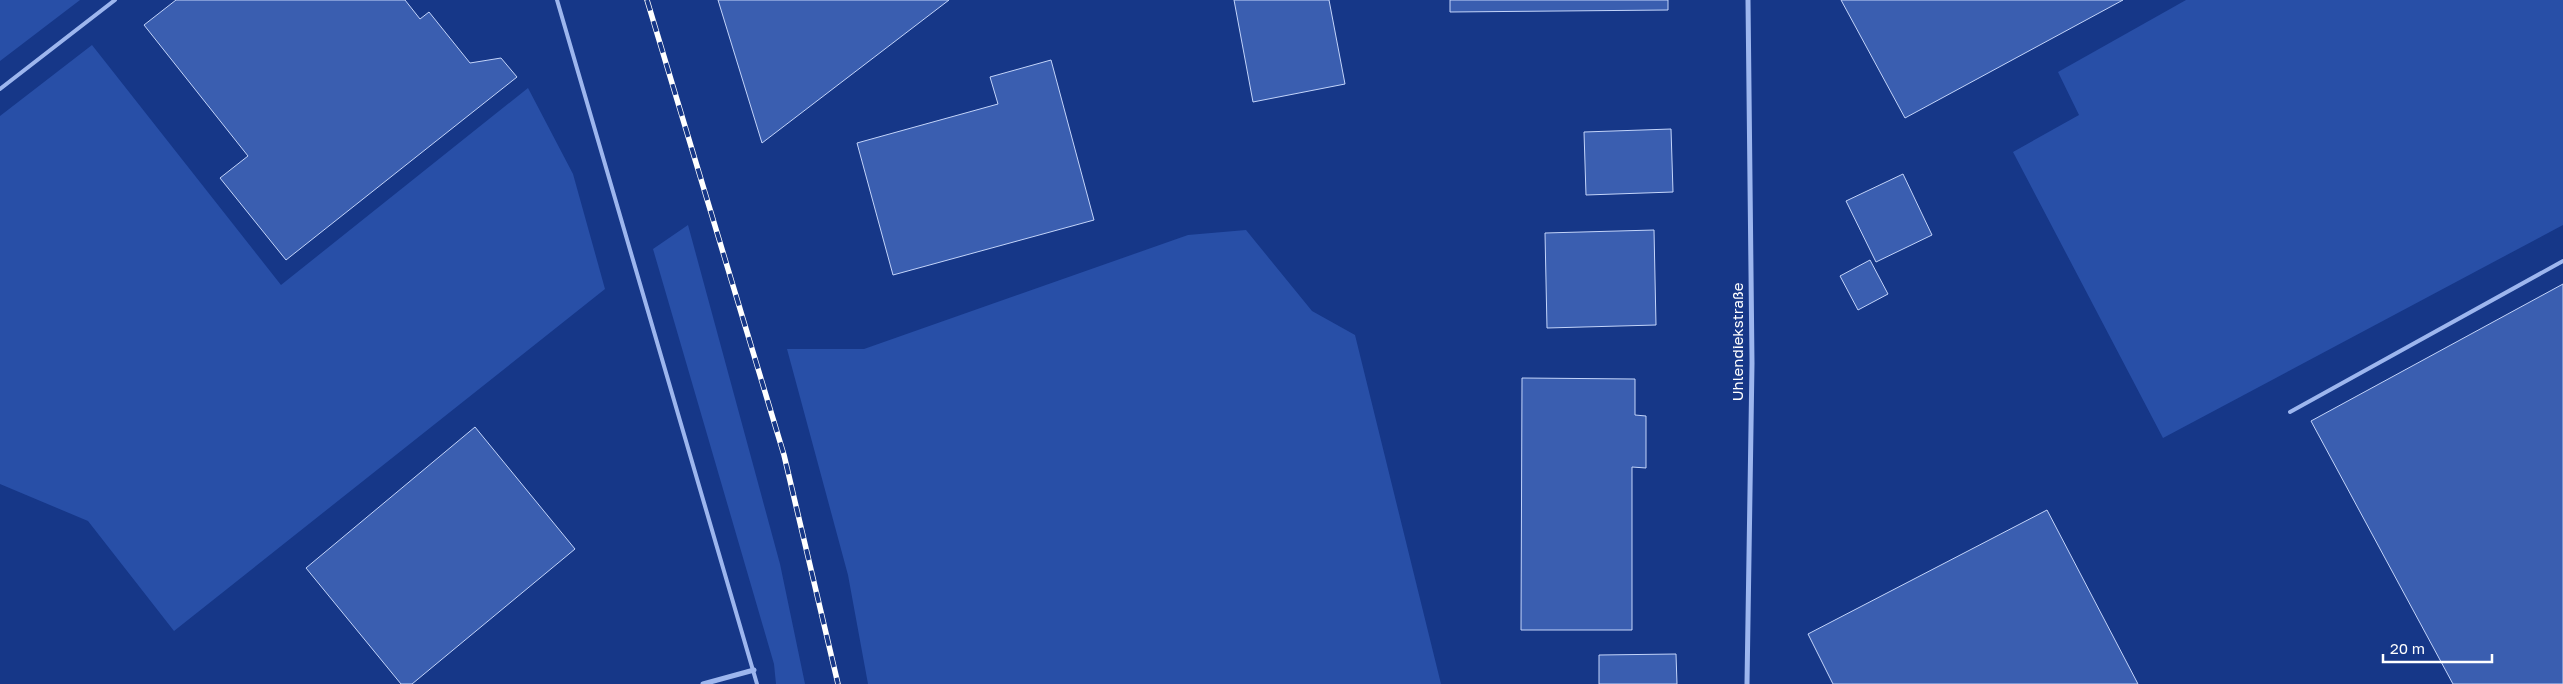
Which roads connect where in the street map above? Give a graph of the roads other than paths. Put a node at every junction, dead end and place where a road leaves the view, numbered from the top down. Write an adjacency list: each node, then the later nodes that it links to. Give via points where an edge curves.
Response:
1 (115, 0): 4 (lane)
2 (557, 0): 7 (lane)
3 (1748, 0): 10 (street, Uhlendiekstraße, via 1752,363)
4 (0, 89)
5 (2563, 261): 6 (lane)
6 (2290, 412)
7 (754, 670): 8 (street); 9 (lane)
8 (703, 684)
9 (756, 684)
10 (1747, 684)

